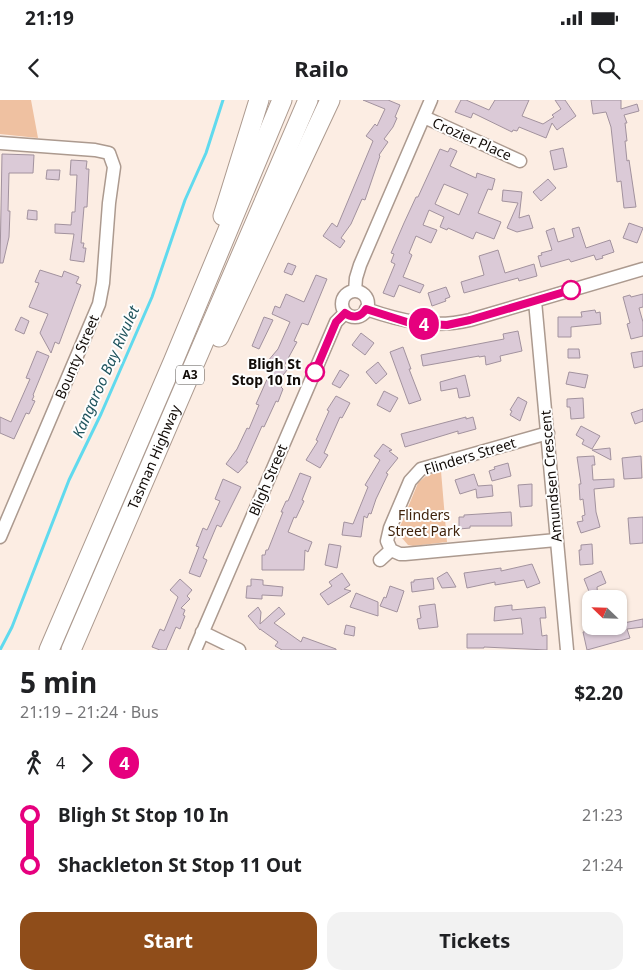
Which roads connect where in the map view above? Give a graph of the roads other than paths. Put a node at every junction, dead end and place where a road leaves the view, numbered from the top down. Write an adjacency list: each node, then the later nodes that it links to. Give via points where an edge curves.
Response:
1 (260, 100): 14 (highway)
2 (282, 100): 14 (highway, Tasman Highway / A3)
3 (308, 100): 20 (highway, Tasman Highway / A3)
4 (330, 100): 20 (highway)
5 (431, 100): 6 (street)
6 (424, 117): 8 (street, Crozier Place); 10 (street, via 360,266)
7 (0, 144): 16 (street, Bounty Street, via 95,150 109,153 114,167 99,304)
8 (520, 161)
9 (643, 269): 11 (street)
10 (355, 291): 12 (street, via 364,295 368,302); 13 (street, via 344,297)
11 (535, 301): 12 (street, via 447,325 410,323); 15 (street, Amundsen Crescent)
12 (366, 309): 13 (street, via 357,317)
13 (345, 313): 21 (street, Bligh Street, via 336,322)
14 (174, 362): 22 (highway, Tasman Highway / A3)
15 (548, 433): 17 (street, Amundsen Crescent); 18 (street, Flinders Street, via 417,472 390,528 387,541)
16 (0, 537)
17 (556, 540): 18 (street, via 405,554); 26 (street, Amundsen Crescent)
18 (391, 550): 19 (street)
19 (380, 560)
20 (85, 619): 23 (highway, Tasman Highway / A3)
21 (202, 632): 24 (street, Bligh Street); 25 (street)
22 (50, 650)
23 (71, 650)
24 (195, 650)
25 (239, 650)
26 (567, 650)

